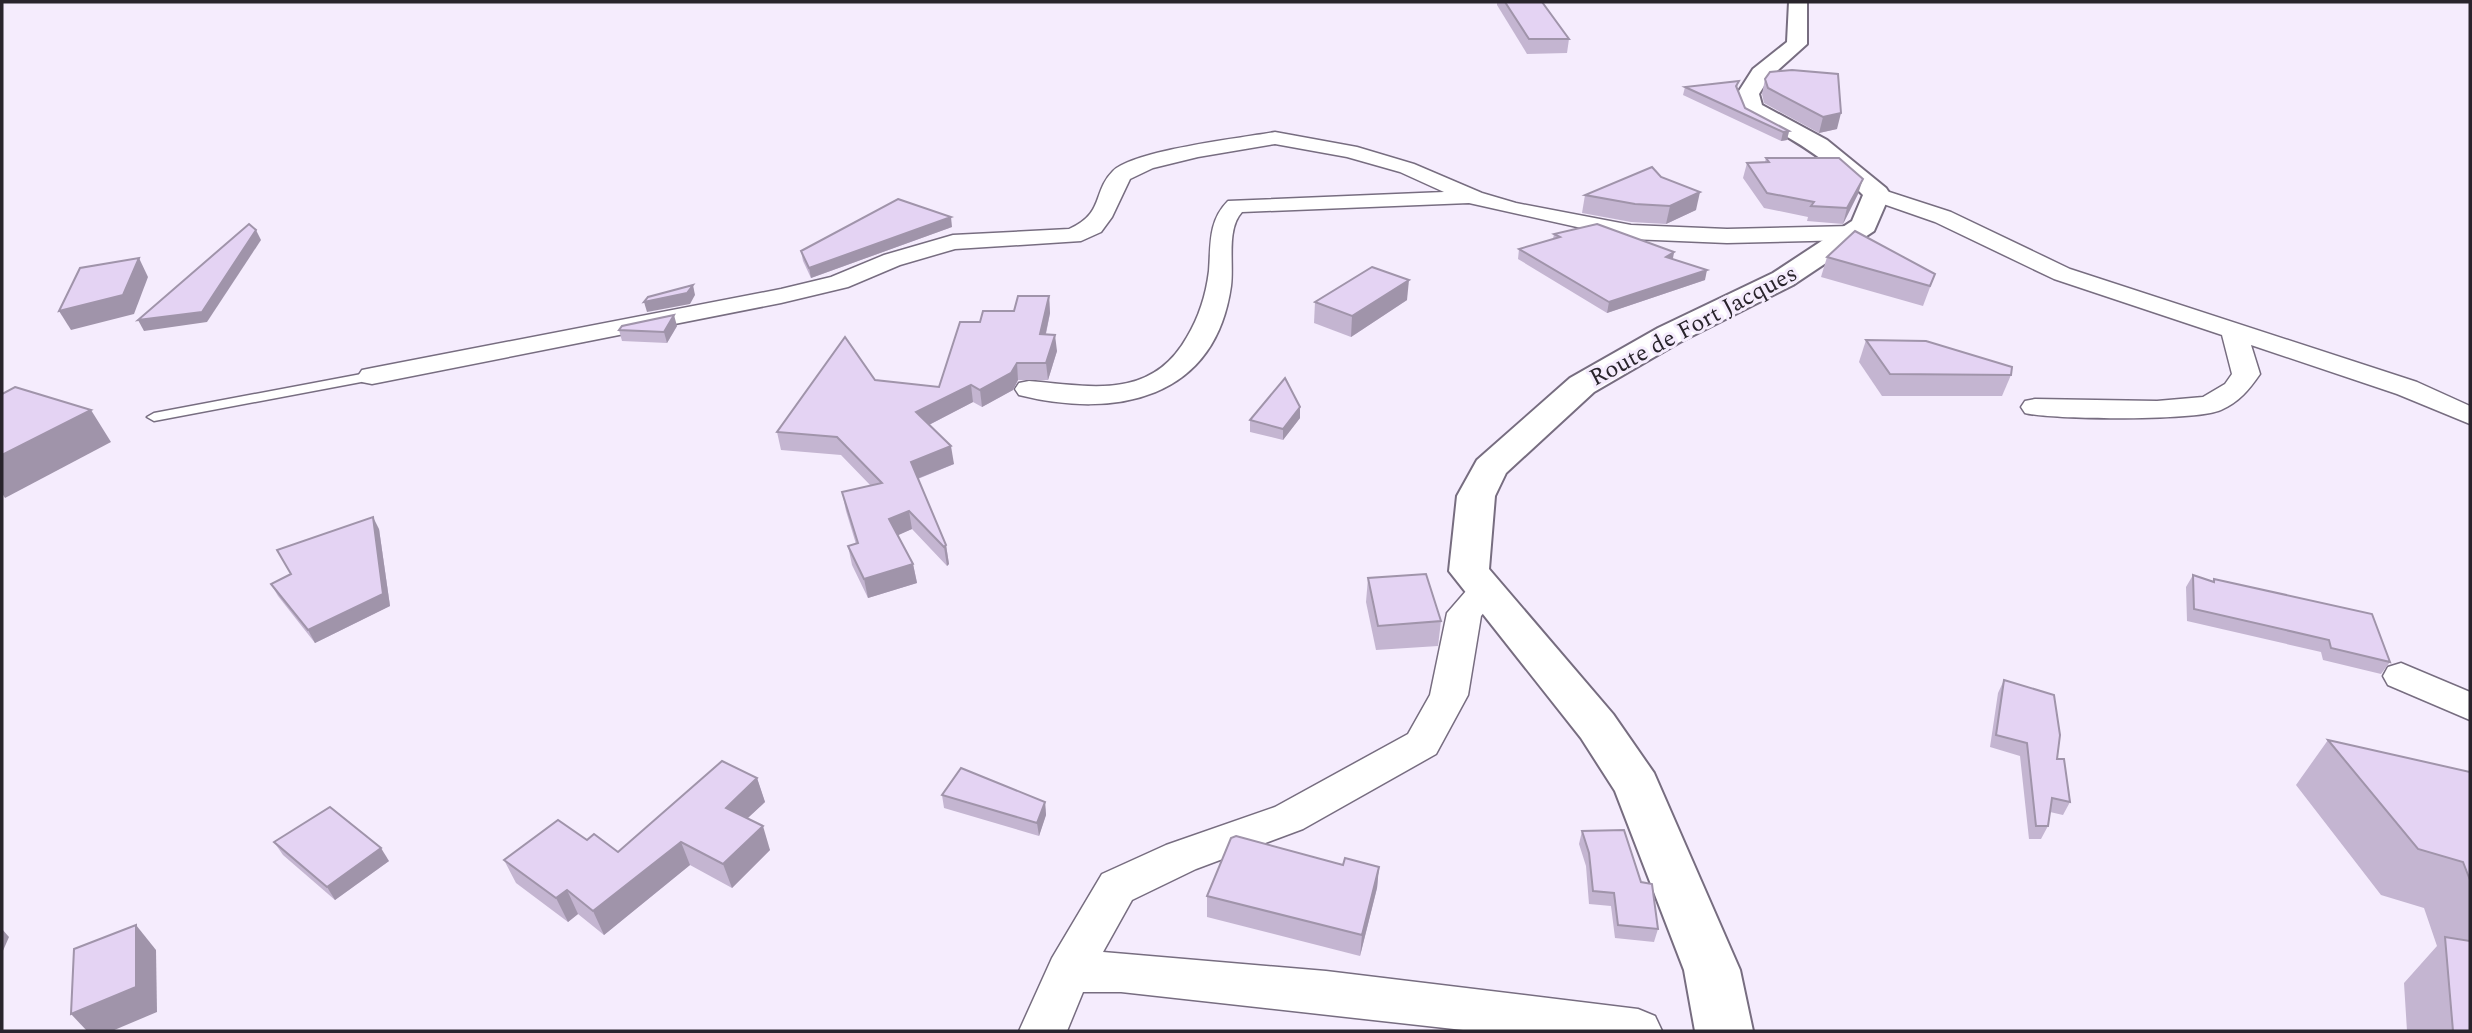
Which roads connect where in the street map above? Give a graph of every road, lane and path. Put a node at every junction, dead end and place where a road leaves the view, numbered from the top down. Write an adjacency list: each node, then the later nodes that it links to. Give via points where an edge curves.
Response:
1 (1798, 2): 2 (street, via 1797,44 1761,74 1748,94 1752,109 1853,169)
2 (1877, 194): 4 (street, Route de Fort Jacques, via 1864,225); 5 (street, via 1943,217 2062,274)
3 (1474, 198): 4 (street, via 1632,232 1727,236); 6 (street, via 1407,168 1350,151 1275,138 1244,141 1146,164 1121,175 1101,217 1093,227 1073,236 953,242 839,282 781,296); 7 (street, via 1236,206 1227,212 1221,239 1218,303 1187,361 1163,383 1112,395)
4 (1852, 233): 11 (street, Route de Fort Jacques, via 1783,279 1669,335 1582,385 1490,468 1476,496 1470,545 1469,572)
5 (2234, 332): 8 (street, via 2246,374 2235,390 2210,404 2157,409); 9 (street, via 2407,388)
6 (372, 376): 10 (lane)
7 (1029, 389)
8 (2035, 407)
9 (2470, 416)
10 (154, 417)
11 (1485, 591): 14 (street, via 1464,613 1448,695 1422,744 1289,818 1181,857 1117,887); 17 (street, Route de Fort Jacques, via 1597,726 1637,786 1712,970)
12 (2401, 676): 13 (street)
13 (2470, 707)
14 (1068, 972): 15 (street); 16 (street, via 1121,972 1326,992)
15 (1043, 1031)
16 (1637, 1031)
17 (1724, 1031)

